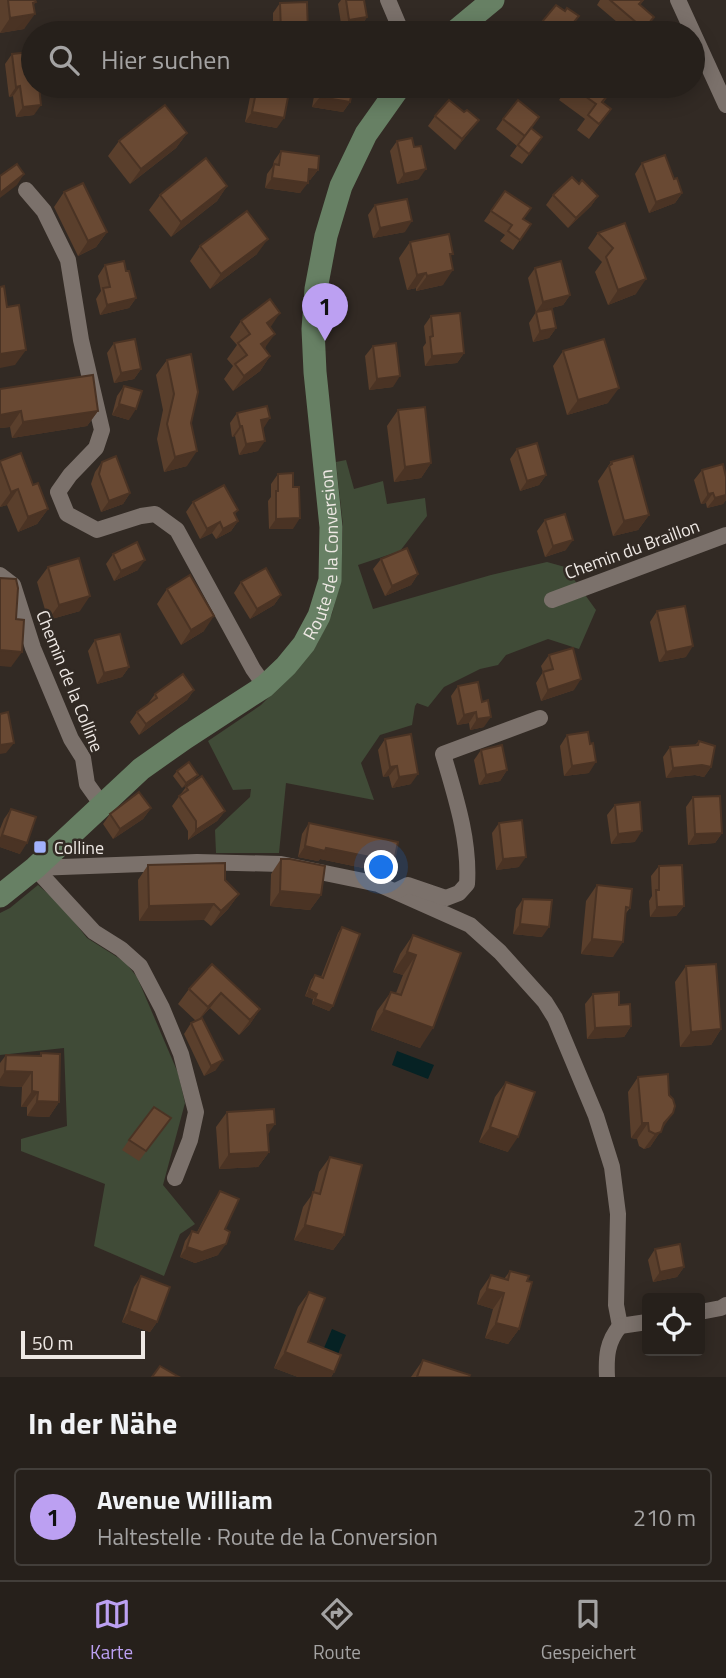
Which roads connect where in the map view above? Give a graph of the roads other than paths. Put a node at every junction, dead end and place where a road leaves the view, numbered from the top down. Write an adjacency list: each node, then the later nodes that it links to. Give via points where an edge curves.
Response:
1 (388, 0): 4 (street)
2 (493, 0): 5 (main road)
3 (678, 0): 6 (street)
4 (397, 21)
5 (468, 21)
6 (688, 21)
7 (705, 59): 9 (street)
8 (392, 98): 14 (main road, Route de la Conversion, via 366,134 341,186 316,289 314,372 331,527 330,580 304,644)
9 (726, 105)
10 (26, 190): 14 (street, via 44,211 68,260 102,430 96,448 58,492 67,514 96,530 155,514 177,530)
11 (726, 535): 13 (street, Chemin du Braillon)
12 (0, 575): 16 (street, Chemin de la Colline, via 13,585 42,671 83,758 87,784)
13 (552, 600)
14 (265, 686): 16 (main road, Route de la Conversion, via 141,769)
15 (540, 718): 18 (street, via 443,754 465,842 467,884 446,898 408,884)
16 (102, 804): 17 (main road, Route de la Conversion)
17 (35, 868): 18 (street, via 281,864); 19 (main road, Route de la Conversion); 20 (street, via 94,932 140,967 162,1007 181,1054 196,1112)
18 (396, 891): 24 (street, via 470,925 500,952 555,1018 612,1167 618,1214 616,1305)
19 (0, 895)
20 (175, 1178)
21 (726, 1305): 22 (street)
22 (705, 1311)
23 (642, 1323): 24 (street)
24 (620, 1326): 25 (street, via 610,1338)
25 (607, 1377)

